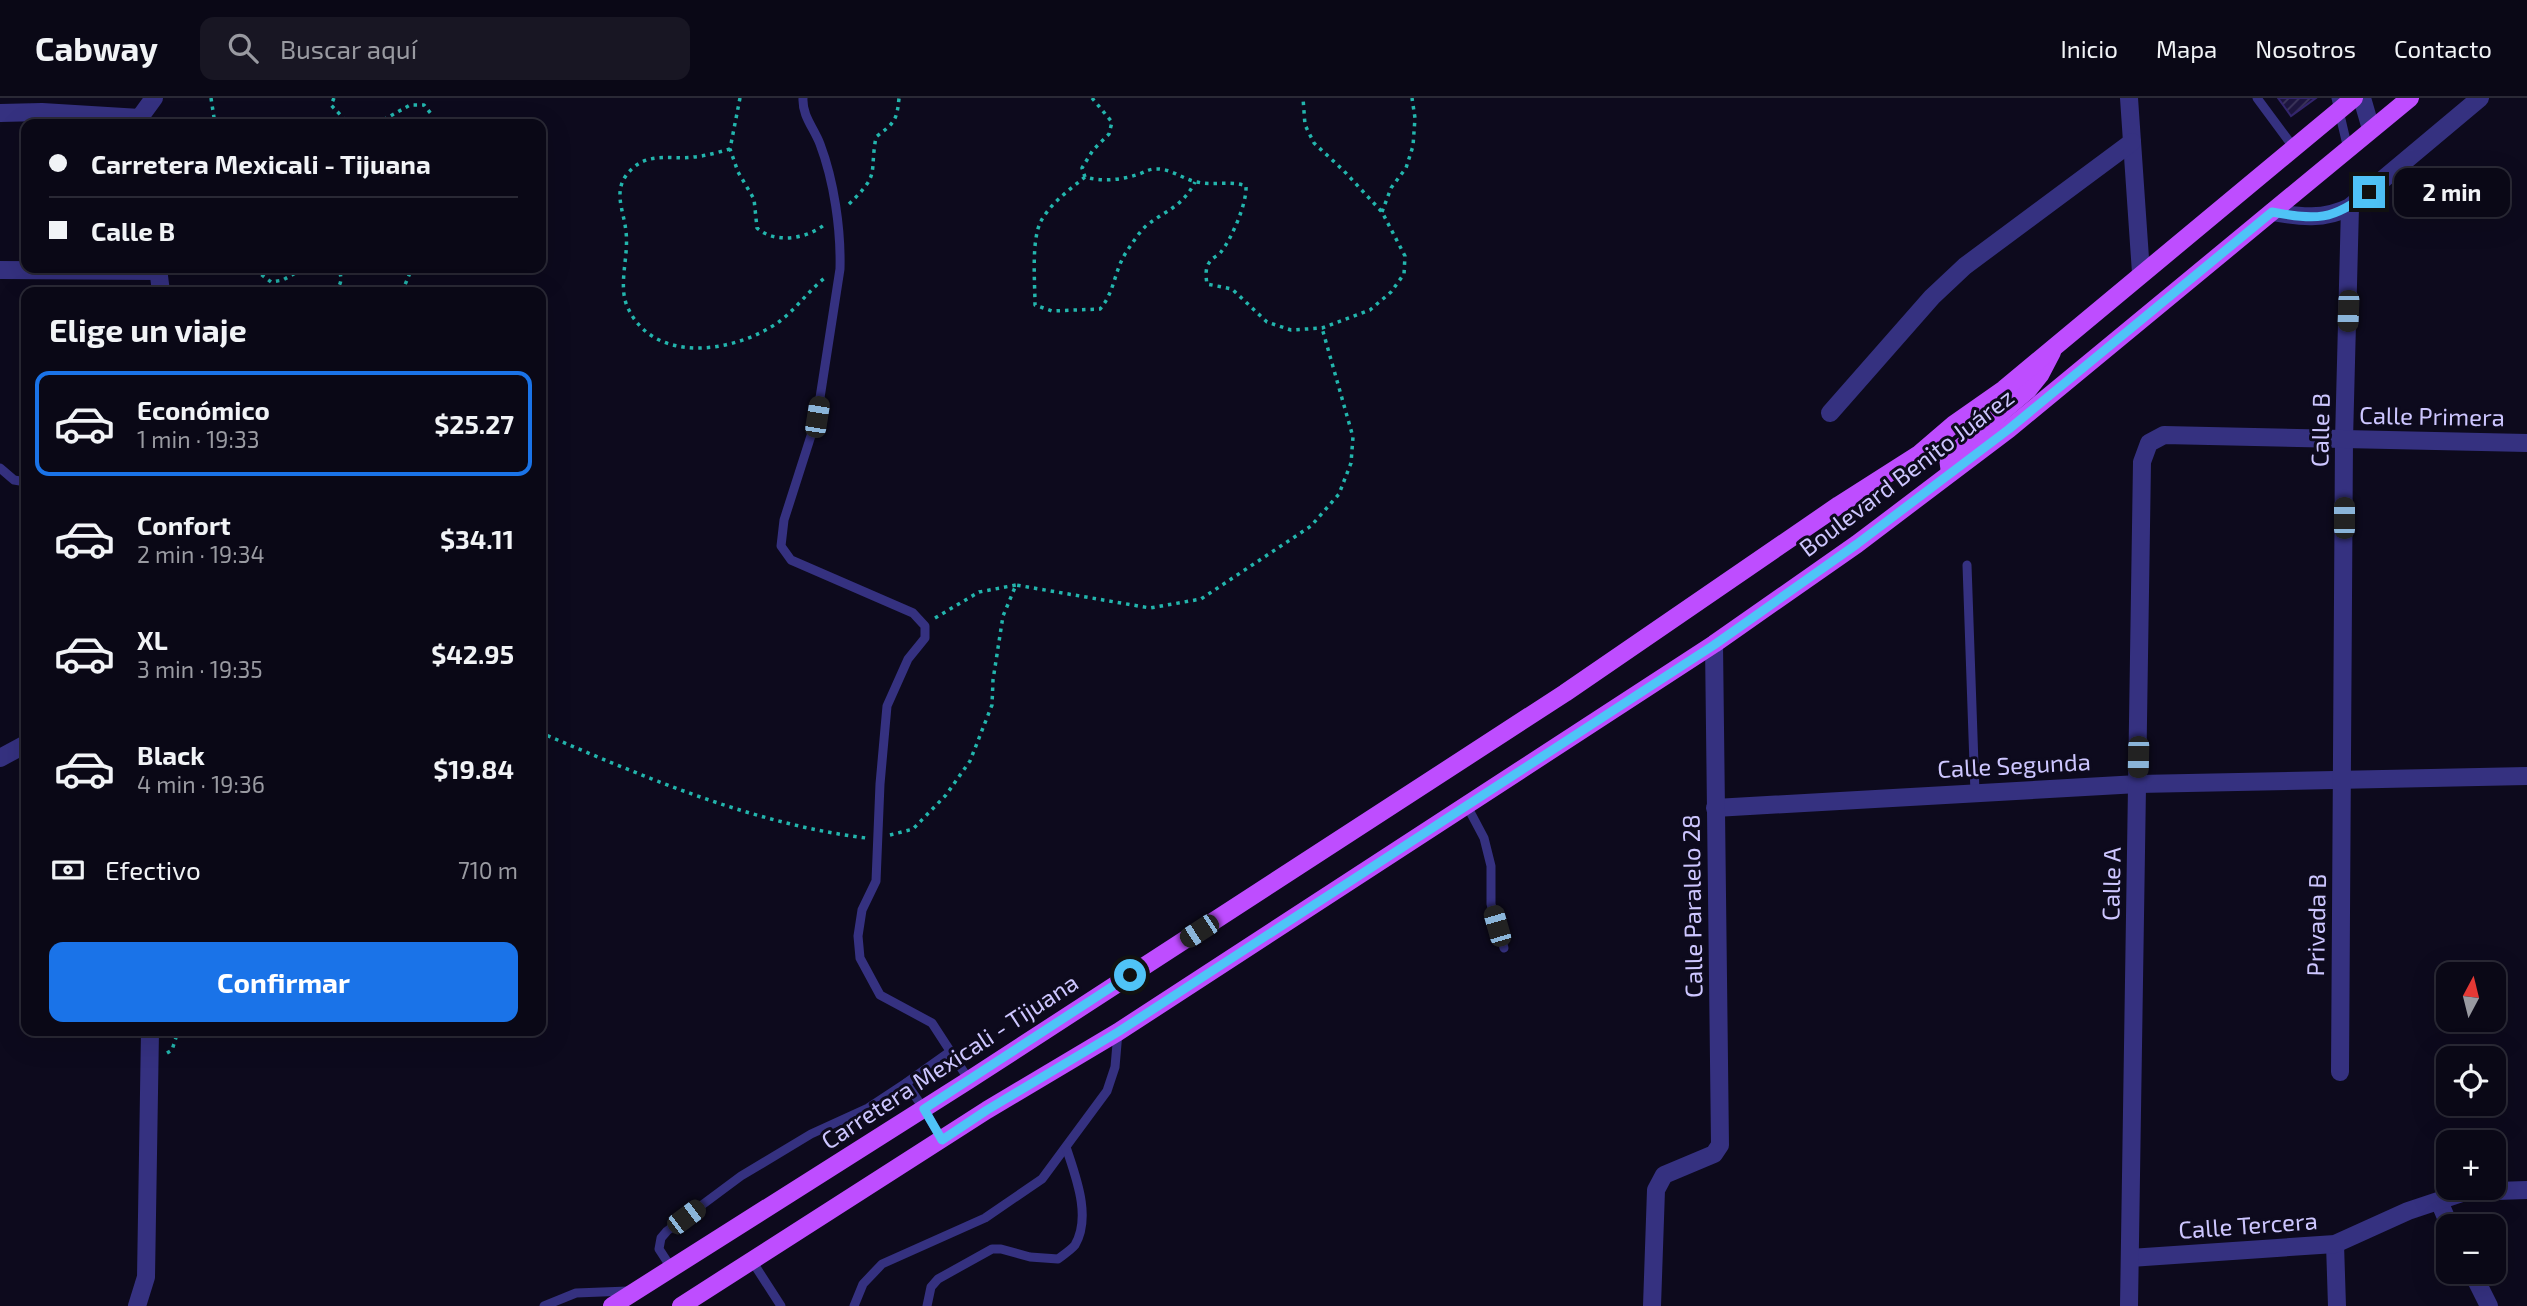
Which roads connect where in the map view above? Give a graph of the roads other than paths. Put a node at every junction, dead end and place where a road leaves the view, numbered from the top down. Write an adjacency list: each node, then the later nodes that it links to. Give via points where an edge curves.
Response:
1 (153, 98): 12 (street)
2 (803, 98): 44 (lane, via 831,185 840,269 817,417 781,546 791,561 913,613 925,626 925,638 908,659 887,706 877,881 862,910 858,936 860,958 880,995 932,1023)
3 (2129, 98): 14 (street)
4 (2258, 98): 15 (lane)
5 (2354, 98): 9 (main road, Boulevard Benito Juárez)
6 (2362, 98): 13 (street)
7 (2410, 98): 13 (main road, Boulevard Benito Juárez)
8 (2480, 98): 17 (street)
9 (2337, 104): 15 (main road, Boulevard Benito Juárez); 16 (lane)
10 (0, 113): 11 (street)
11 (117, 119)
12 (139, 119)
13 (2371, 129): 16 (main road, Boulevard Benito Juárez)
14 (2132, 142): 21 (street); 23 (street, via 1965,265)
15 (2294, 149): 21 (main road, Boulevard Benito Juárez)
16 (2348, 149): 18 (main road, Boulevard Benito Juárez)
17 (2350, 207): 18 (street, via 2320,217); 24 (street, Calle B)
18 (2272, 212): 28 (main road, Boulevard Benito Juárez)
19 (0, 270): 20 (street)
20 (21, 270)
21 (2141, 273): 22 (main road, Boulevard Benito Juárez)
22 (2055, 345): 28 (main road, via 2028,390 1948,458); 40 (main road, Boulevard Benito Juárez, via 1919,454)
23 (1830, 413)
24 (2344, 440): 25 (street, Calle Primera); 26 (street, Calle Primera, via 2164,435 2149,443); 35 (street, Calle B)
25 (2527, 443)
26 (2142, 462): 36 (street, Calle A)
27 (0, 468): 29 (lane)
28 (1950, 473): 31 (main road, Boulevard Benito Juárez)
29 (21, 481)
30 (1968, 565): 37 (lane)
31 (1714, 645): 38 (main road, Boulevard Benito Juárez); 39 (street, Calle Paralelo 28)
32 (21, 747): 33 (street)
33 (0, 758)
34 (2527, 776): 35 (street, Calle Segunda)
35 (2343, 779): 36 (street, Calle Segunda); 45 (street, Privada B)
36 (2138, 784): 37 (street, Calle Segunda); 55 (street, Calle A)
37 (1975, 793): 39 (street, Calle Segunda)
38 (1466, 804): 41 (lane, via 1484,838 1491,904); 42 (main road, Boulevard Benito Juárez)
39 (1715, 808): 67 (street, Calle Paralelo 28, via 1720,1145 1714,1154 1664,1175 1656,1190)
40 (1383, 811): 46 (main road, Carretera Mexicali - Tijuana)
41 (1504, 948)
42 (1118, 1032): 49 (main road); 50 (lane, via 1107,1091)
43 (150, 1036): 60 (street, via 146,1277)
44 (951, 1051): 46 (lane); 47 (lane)
45 (2340, 1072)
46 (969, 1080): 48 (main road, Carretera Mexicali - Tijuana)
47 (906, 1083): 48 (lane); 57 (lane, via 741,1176 667,1231 659,1249)
48 (924, 1109): 49 (lane); 57 (main road, Carretera Mexicali - Tijuana)
49 (942, 1140): 56 (main road)
50 (1066, 1147): 65 (lane, via 1042,1180 985,1218 882,1264 863,1284); 66 (lane, via 1079,1185 1083,1218 1075,1245 1058,1259 992,1250 939,1279 931,1287)
51 (2527, 1189): 52 (street, Calle Tercera, via 2465,1192)
52 (2439, 1201): 53 (street); 54 (street, Calle Tercera)
53 (2444, 1214)
54 (2336, 1244): 55 (street, Calle Tercera); 69 (street)
55 (2130, 1258): 68 (street, Calle A)
56 (752, 1261): 63 (main road); 64 (lane)
57 (672, 1269): 59 (main road, Carretera Mexicali - Tijuana)
58 (2478, 1284): 70 (street)
59 (636, 1291): 61 (lane, via 576,1293); 62 (main road, Carretera Mexicali - Tijuana)
60 (137, 1306)
61 (544, 1306)
62 (612, 1306)
63 (681, 1306)
64 (780, 1306)
65 (854, 1306)
66 (927, 1306)
67 (1652, 1306)
68 (2129, 1306)
69 (2337, 1306)
70 (2489, 1306)

